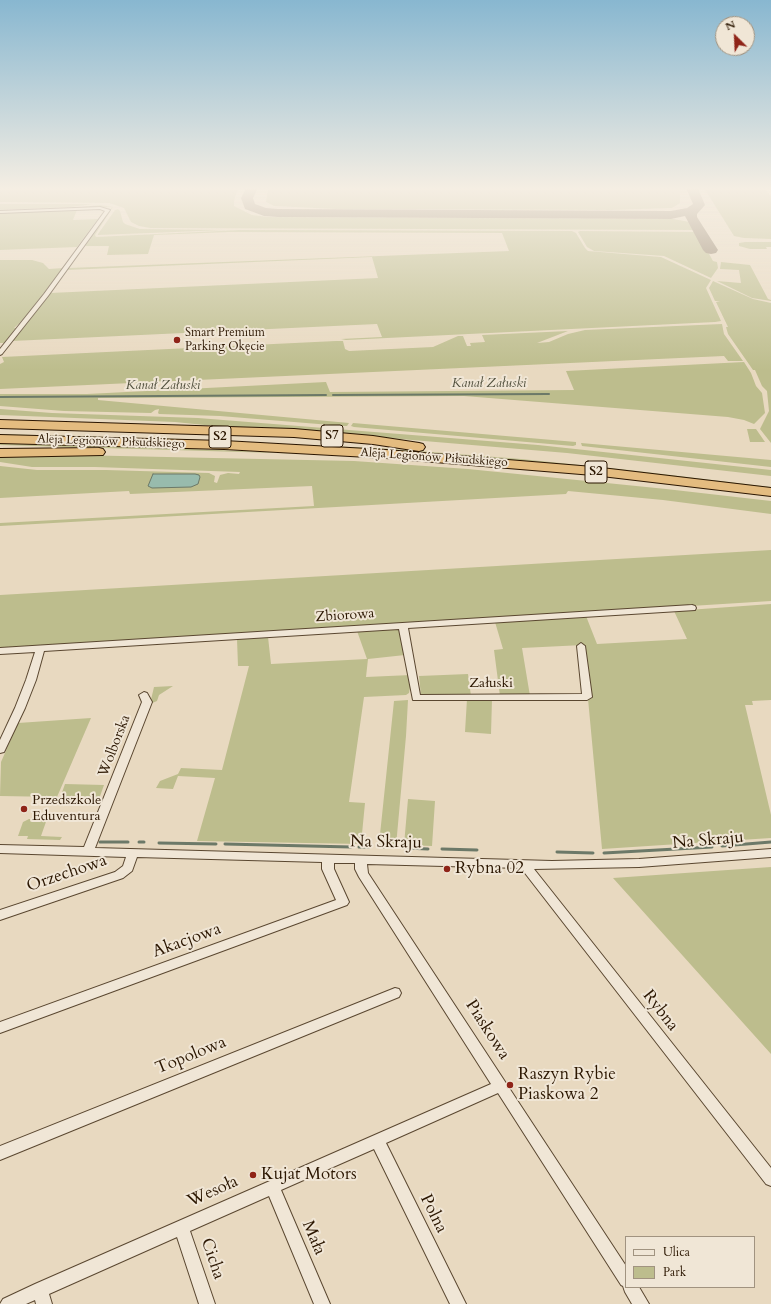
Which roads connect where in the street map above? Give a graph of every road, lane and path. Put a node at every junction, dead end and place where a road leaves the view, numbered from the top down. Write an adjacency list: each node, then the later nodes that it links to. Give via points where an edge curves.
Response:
1 (80, 249): 2 (street)
2 (0, 352)
3 (0, 418): 5 (highway)
4 (0, 424): 5 (highway, S7)
5 (83, 426): 10 (highway, S7, via 294,433 373,440)
6 (0, 432): 10 (highway, Aleja Legionów Piłsudskiego / S2, via 227,438)
7 (0, 439): 12 (highway, Aleja Legionów Piłsudskiego / S2, via 232,446)
8 (0, 447): 9 (highway, S7)
9 (135, 450): 11 (highway); 12 (highway, S7, via 306,457)
10 (441, 450): 13 (highway, Aleja Legionów Piłsudskiego / S2, via 572,461)
11 (0, 453)
12 (421, 457): 14 (highway, Aleja Legionów Piłsudskiego / S2, via 593,471)
13 (771, 484)
14 (771, 492)
15 (692, 608): 16 (street, Zbiorowa)
16 (403, 625): 17 (street, Załuski, via 416,698 587,698); 18 (street, Zbiorowa)
17 (581, 646)
18 (40, 649): 19 (street, Zbiorowa); 21 (street, via 21,704)
19 (0, 651)
20 (144, 695): 23 (street, Wolborska, via 147,702)
21 (0, 750)
22 (0, 849): 23 (street, Na Skraju)
23 (88, 852): 24 (street, Na Skraju)
24 (133, 852): 26 (street, Na Skraju); 29 (street, Orzechowa, via 128,868 119,875)
25 (771, 853): 28 (street, Na Skraju, via 639,863)
26 (328, 859): 27 (street, Na Skraju); 31 (street, Akacjowa, via 328,869 343,902)
27 (361, 859): 28 (street, Na Skraju); 32 (street, Piaskowa, via 363,874)
28 (524, 864): 35 (street, Rybna)
29 (0, 915)
30 (395, 993): 34 (street, Topolowa)
31 (0, 1028)
32 (500, 1086): 33 (street, Wesoła); 38 (street, Piaskowa)
33 (377, 1140): 36 (street, Wesoła); 44 (street, Polna)
34 (0, 1153)
35 (771, 1179)
36 (272, 1187): 37 (street, Wesoła); 43 (street, Mała)
37 (181, 1227): 40 (street, Wesoła); 42 (street, Cicha)
38 (625, 1278)
39 (631, 1288): 45 (street)
40 (42, 1297): 41 (street, Wesoła)
41 (8, 1304)
42 (207, 1304)
43 (322, 1304)
44 (458, 1304)
45 (641, 1304)

